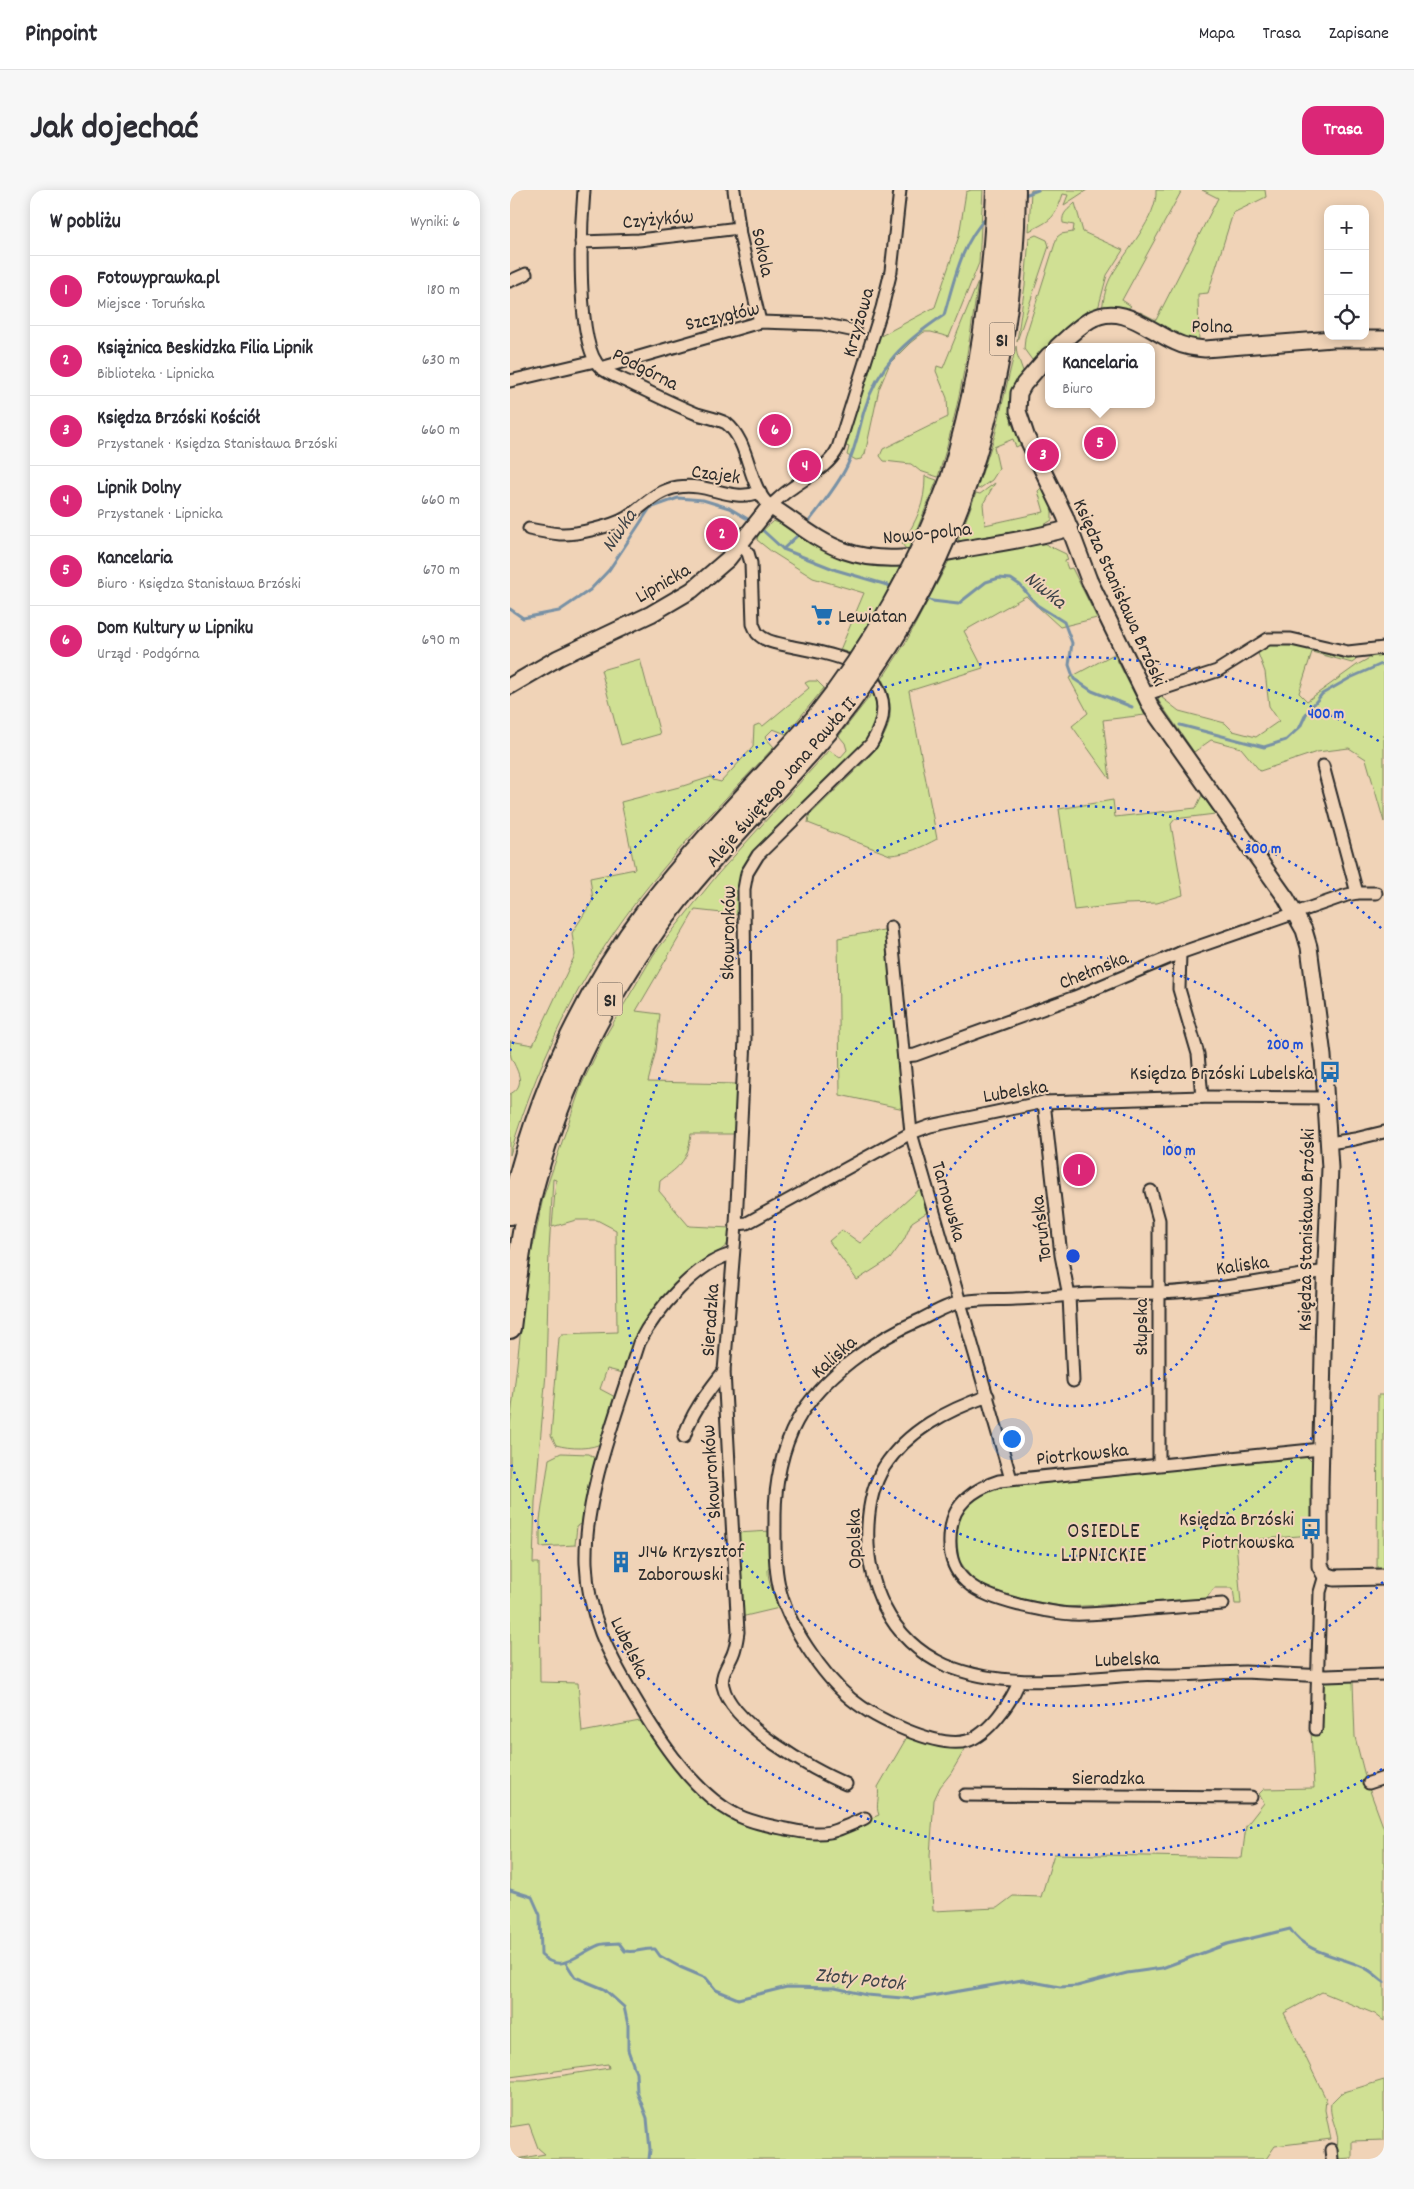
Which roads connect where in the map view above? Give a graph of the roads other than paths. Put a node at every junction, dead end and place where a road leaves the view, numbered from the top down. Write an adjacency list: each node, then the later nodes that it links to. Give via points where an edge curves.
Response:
1 (584, 190): 7 (street, Podgórna)
2 (734, 190): 6 (street, Sokola)
3 (900, 190): 17 (street, Krzyżowa, via 891,271 882,308 838,448)
4 (997, 190): 26 (highway, Aleje świętego Jana Pawła II / S1, bridge, via 988,311 969,412 951,479 932,529 894,605)
5 (1015, 190): 26 (highway, Aleje świętego Jana Pawła II / S1, bridge, via 1011,273 995,380 978,449 957,510 932,569 876,668)
6 (739, 228): 7 (street, Czyżyków, via 638,240); 10 (street, Sokola)
7 (581, 242): 15 (street, Podgórna, via 585,325 590,350)
8 (526, 274): 9 (street)
9 (510, 281)
10 (760, 322): 11 (street, Szczygłów, via 822,324); 15 (street, Szczygłów)
11 (855, 331)
12 (1384, 339): 13 (street, Polna, via 1190,348 1139,322 1104,314 1089,320)
13 (1062, 343)
14 (1045, 359): 20 (street, Księdza Stanisława Brzóski, via 1032,371 1019,393 1018,411)
15 (598, 365): 16 (street, Szczygłów); 18 (street, Podgórna, via 674,404 726,423 737,435)
16 (510, 381)
17 (831, 459): 19 (street, Lipnicka)
18 (760, 492): 19 (street, Podgórna); 21 (street, Czajek, via 741,497 704,488 681,487 658,493 626,518 611,524 570,534)
19 (766, 511): 20 (street, Nowo-polna, via 822,541 852,553 875,557 930,555); 22 (street, Lipnicka)
20 (1070, 528): 25 (street, Księdza Stanisława Brzóski, via 1089,580)
21 (529, 529)
22 (741, 544): 24 (street, Lipnicka, via 711,576 680,599 558,658); 42 (street, Skowronków, via 751,563 757,634 774,643 838,657 859,666 876,683 883,707 880,729 871,744 758,855 747,873 744,889 745,1040)
23 (1384, 648): 25 (street, via 1348,652 1292,639 1268,639 1216,671)
24 (510, 686)
25 (1144, 695): 30 (street, Księdza Stanisława Brzóski)
26 (822, 725): 41 (highway, Aleje świętego Jana Pawła II / S1, via 686,862 607,969 576,1024 547,1090); 48 (highway, Aleje świętego Jana Pawła II / S1, via 674,904 622,978 592,1031 566,1088 539,1167 524,1228)
27 (1323, 766): 28 (street)
28 (1357, 893): 29 (street); 30 (street, Chełmska)
29 (1376, 894)
30 (1294, 913): 32 (street, Chełmska); 35 (street, Księdza Stanisława Brzóski, via 1304,930 1312,967)
31 (891, 927): 33 (street, Tarnowska)
32 (1180, 953): 33 (street, Chełmska, via 1075,997 915,1055); 34 (street, via 1178,989 1198,1054)
33 (904, 1056): 38 (street, Tarnowska)
34 (1202, 1097): 35 (street, Lubelska); 36 (street, Lubelska)
35 (1326, 1098): 39 (street, Księdza Stanisława Brzóski)
36 (1044, 1102): 38 (street, Lubelska, via 930,1126); 46 (street, Toruńska, via 1061,1255)
37 (1384, 1132): 39 (street)
38 (911, 1133): 42 (street, Lubelska, via 747,1223); 47 (street, Tarnowska)
39 (1329, 1143): 44 (street, Księdza Stanisława Brzóski)
40 (1151, 1191): 45 (street, Słupska, via 1159,1220)
41 (510, 1214)
42 (736, 1224): 43 (street, Sieradzka)
43 (733, 1254): 49 (street, Sieradzka); 68 (street, Lubelska, via 700,1269 680,1289 639,1343 605,1452 589,1525 586,1564 593,1609 607,1651 647,1718 700,1790 749,1820 806,1832 830,1832)
44 (1326, 1271): 45 (street, Kaliska); 53 (street, Księdza Stanisława Brzóski)
45 (1159, 1293): 46 (street, Kaliska); 54 (street, Słupska)
46 (1069, 1296): 47 (street, Kaliska); 50 (street, Toruńska)
47 (960, 1302): 51 (street, Tarnowska); 61 (street, Kaliska, via 889,1334 860,1354 842,1368 796,1421 778,1476 776,1571 784,1602 829,1678 853,1701 887,1722 933,1738 967,1741 977,1736 1005,1708)
48 (510, 1328)
49 (724, 1371): 52 (street, Sieradzka, via 695,1410); 65 (street, Skowronków, via 738,1632 736,1646 723,1676 723,1687 735,1709 755,1730 818,1771)
50 (1073, 1381)
51 (988, 1396): 55 (street, Tarnowska); 61 (street, Opolska, via 943,1414 894,1454 884,1468 871,1501 868,1551 878,1596 891,1619 926,1654 944,1664 988,1677)
52 (684, 1437)
53 (1321, 1448): 54 (street, Piotrkowska); 56 (street, Księdza Stanisława Brzóski, via 1320,1566)
54 (1159, 1464): 55 (street, Piotrkowska)
55 (1012, 1479): 58 (street, Piotrkowska, via 975,1490 957,1511 951,1524 950,1553 956,1568 975,1589 1034,1608 1071,1614)
56 (1325, 1575): 57 (street, via 1334,1578); 60 (street, Księdza Stanisława Brzóski, via 1320,1592)
57 (1384, 1577)
58 (1222, 1604)
59 (1384, 1674): 60 (street)
60 (1318, 1675): 61 (street, Lubelska, via 1215,1672); 62 (street, Księdza Stanisława Brzóski)
61 (1019, 1681)
62 (1316, 1729)
63 (1384, 1778): 64 (street)
64 (1369, 1782)
65 (846, 1784)
66 (965, 1795): 67 (street, Sieradzka)
67 (1251, 1796)
68 (865, 1818)

